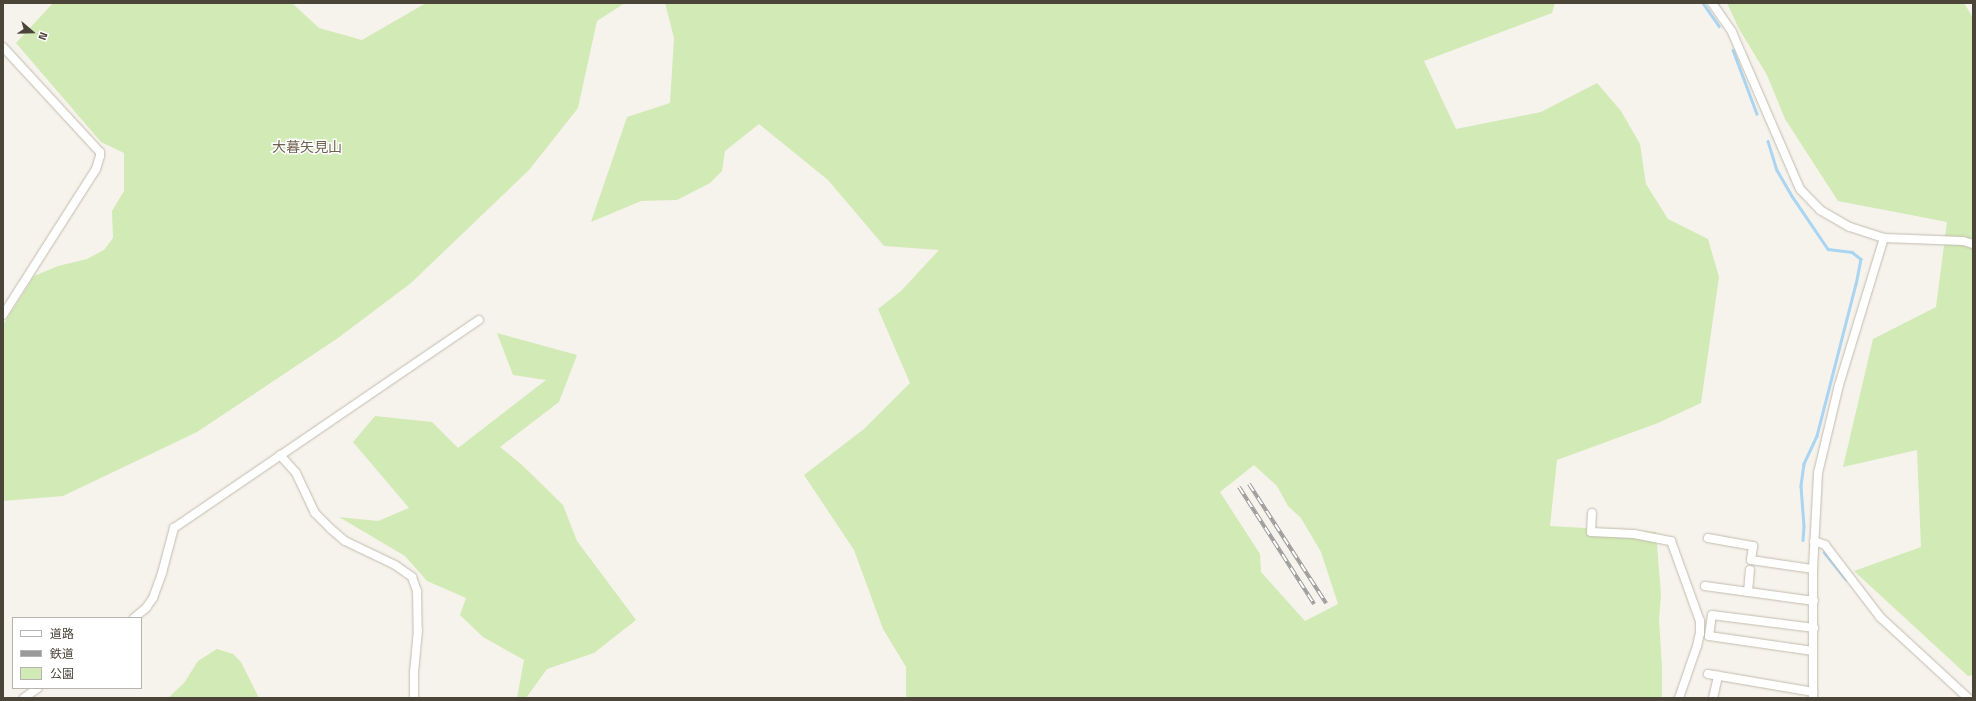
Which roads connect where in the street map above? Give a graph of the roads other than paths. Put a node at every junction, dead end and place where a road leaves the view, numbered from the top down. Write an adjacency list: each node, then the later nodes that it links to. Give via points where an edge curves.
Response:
1 (1712, 3): 3 (street, via 1732,32 1800,189 1820,210 1836,220)
2 (3, 47): 5 (street, via 100,152 100,156 96,169)
3 (1884, 238): 4 (street, via 1963,241); 10 (street, via 1839,385 1818,473)
4 (1973, 244)
5 (3, 315)
6 (479, 320): 7 (street)
7 (280, 455): 16 (street, via 174,528 154,598); 24 (street, via 296,473 316,513 331,529 345,541 395,565 412,577 417,591 418,630)
8 (1592, 513): 25 (street, via 1591,532 1634,534 1671,542 1700,621 1700,633)
9 (1708, 538): 11 (street, via 1753,546 1751,560)
10 (1814, 541): 11 (street); 27 (street, via 1825,545 1880,617)
11 (1813, 569): 15 (street)
12 (1750, 570): 14 (street)
13 (1705, 586): 14 (street)
14 (1748, 592): 15 (street)
15 (1814, 601): 17 (street)
16 (135, 617)
17 (1814, 628): 18 (street); 18 (street, via 1712,615 1709,636)
18 (1813, 651): 22 (street)
19 (1708, 674): 20 (street)
20 (1718, 676): 22 (street); 26 (street)
21 (37, 689): 23 (street)
22 (1813, 695)
23 (24, 698)
24 (414, 698)
25 (1679, 698)
26 (1713, 698)
27 (1968, 698)

